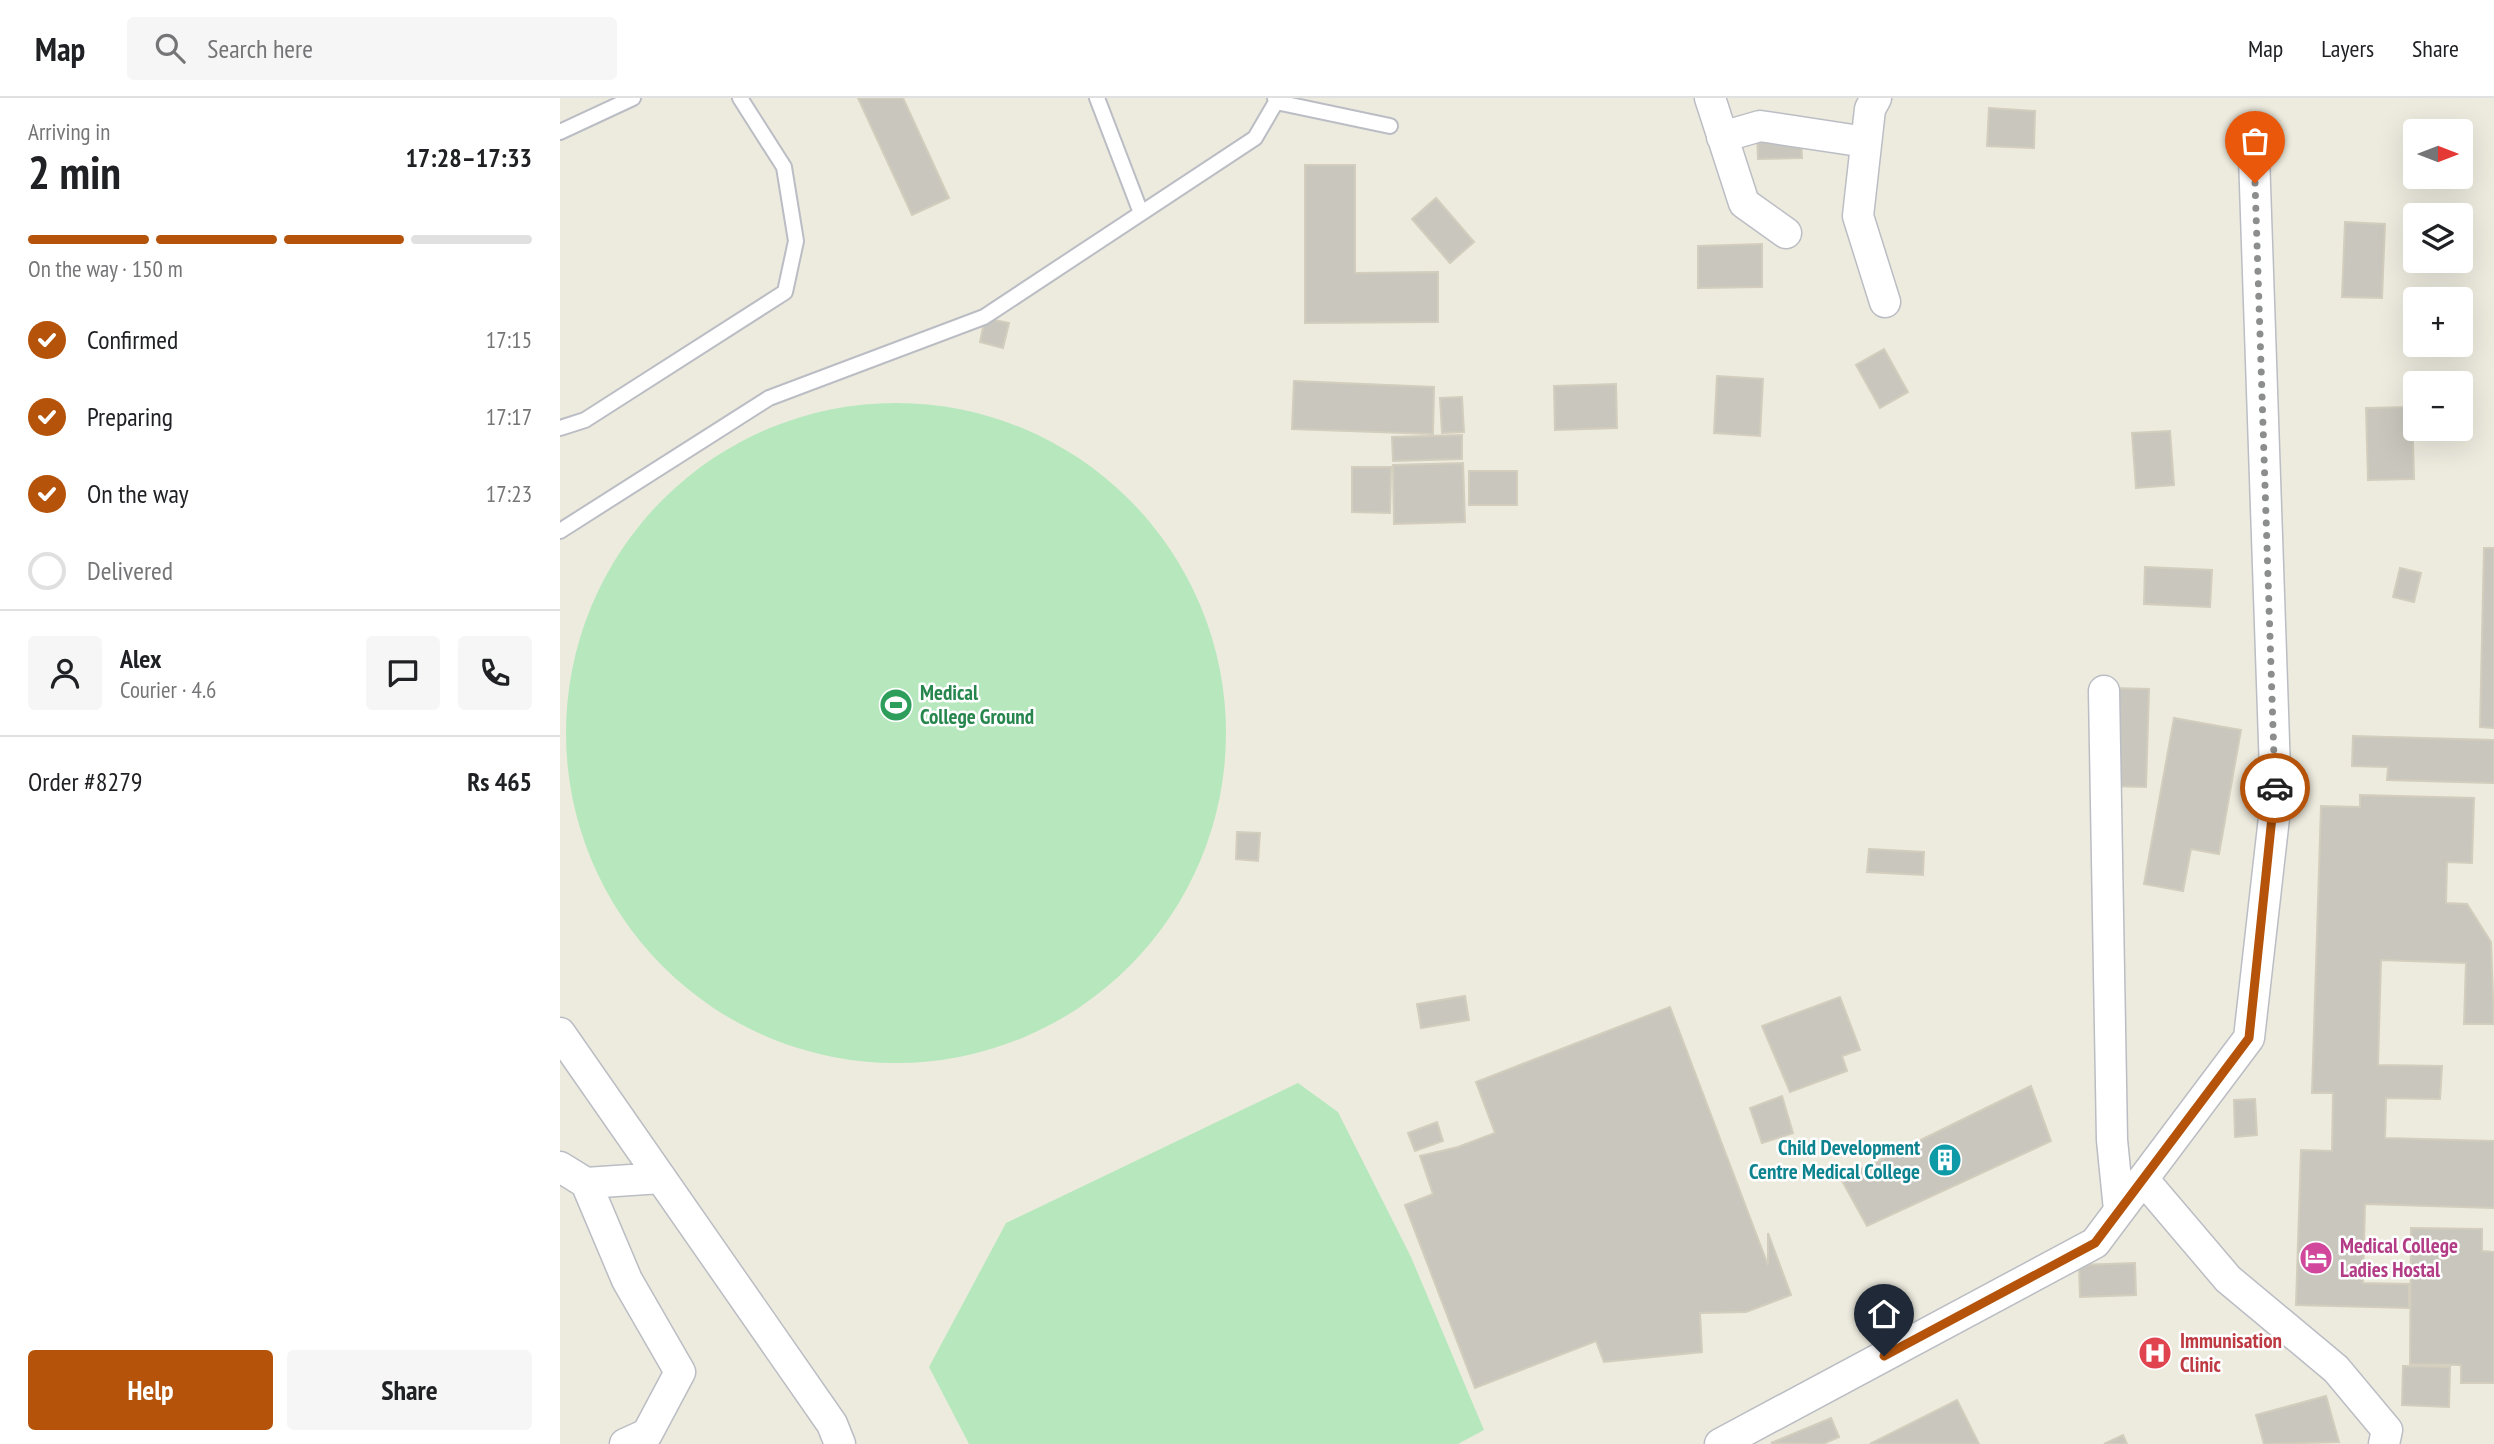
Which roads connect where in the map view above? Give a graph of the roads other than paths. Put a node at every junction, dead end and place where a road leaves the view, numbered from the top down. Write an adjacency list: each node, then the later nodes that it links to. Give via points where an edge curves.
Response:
1 (633, 98): 8 (lane)
2 (1097, 98): 12 (lane)
3 (1710, 98): 9 (street)
4 (1876, 98): 10 (street)
5 (748, 100): 15 (lane, via 784,167 796,241 785,292 585,420)
6 (1275, 100): 7 (lane); 12 (lane, via 1255,138)
7 (1390, 126)
8 (560, 132)
9 (1722, 137): 10 (street, via 1760,126); 13 (street, via 1744,203)
10 (1866, 142): 14 (street, via 1858,216)
11 (2255, 156): 21 (street, via 2274,814 2249,1038)
12 (1141, 213): 16 (lane, via 984,317 769,398)
13 (1786, 233)
14 (1885, 302)
15 (560, 428)
16 (560, 531)
17 (2104, 691): 23 (street, via 2112,1140)
18 (560, 1033): 20 (street)
19 (560, 1167): 22 (street)
20 (661, 1178): 22 (street); 25 (street, via 832,1424)
21 (2143, 1179): 23 (street); 27 (street, via 2228,1279 2336,1368 2387,1430)
22 (586, 1184): 24 (street, via 627,1280 680,1373 647,1434)
23 (2119, 1210): 26 (street, via 2095,1243)
24 (625, 1444)
25 (840, 1444)
26 (1720, 1444)
27 (2384, 1444)

